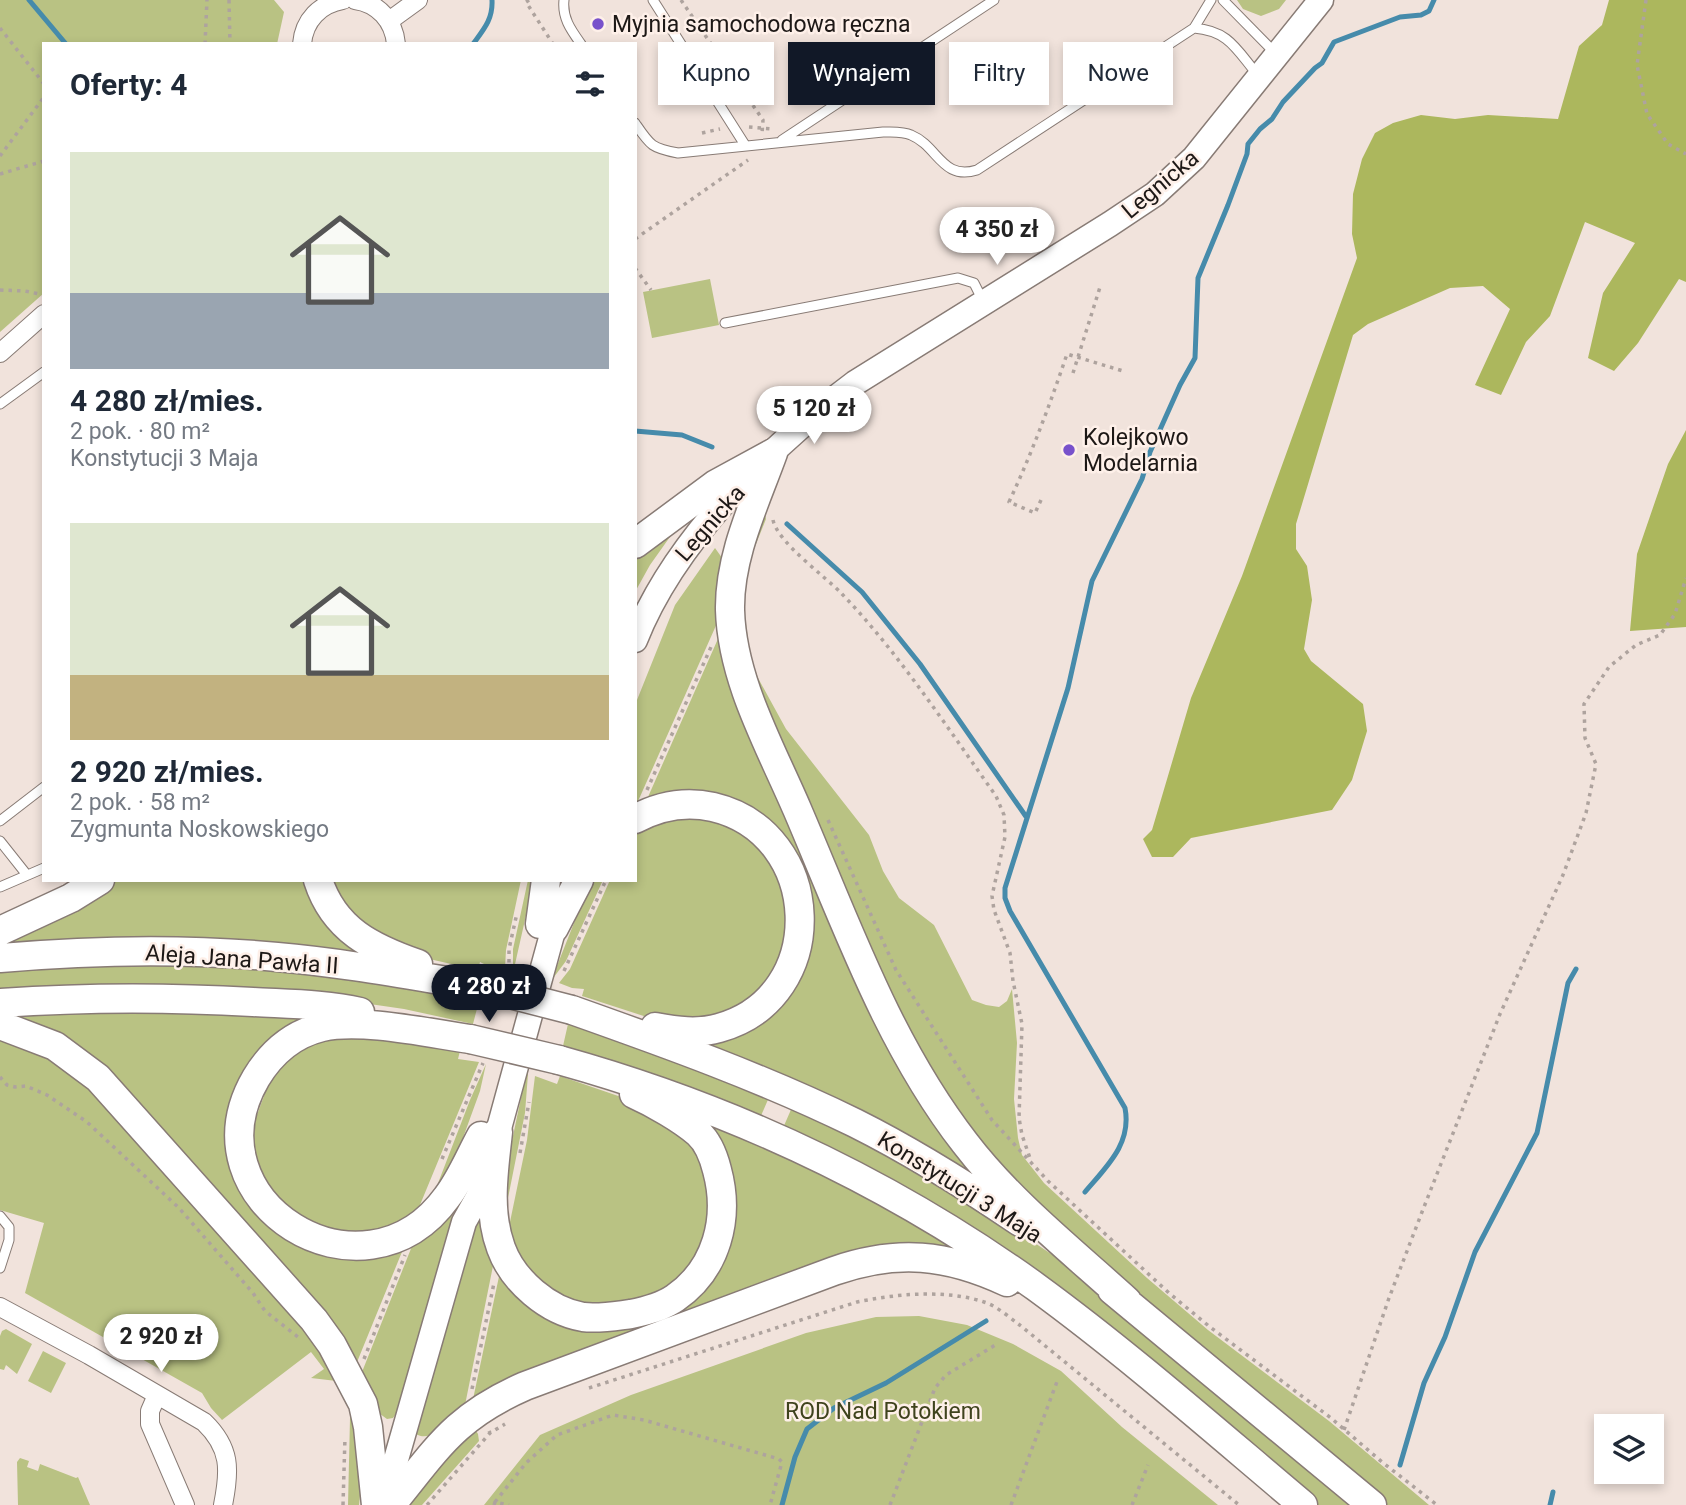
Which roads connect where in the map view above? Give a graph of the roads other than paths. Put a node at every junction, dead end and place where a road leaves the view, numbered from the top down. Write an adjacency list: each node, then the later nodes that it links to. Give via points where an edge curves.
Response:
1 (343, 0): 10 (street)
2 (355, 0): 11 (street, via 378,9)
3 (418, 0): 11 (street)
4 (564, 0): 15 (lane, via 568,26)
5 (653, 0): 20 (lane)
6 (994, 0): 19 (lane)
7 (1211, 0): 12 (lane)
8 (1223, 0): 16 (lane)
9 (1321, 0): 16 (main road, Legnicka)
10 (315, 5): 13 (street)
11 (389, 21): 14 (street)
12 (1194, 28): 17 (lane, via 1225,35); 19 (lane, via 965,174 945,165 925,143 909,134)
13 (303, 42)
14 (396, 42)
15 (580, 42)
16 (1277, 56): 17 (main road, Legnicka)
17 (1259, 76): 21 (main road, Legnicka, via 1194,159 1155,194)
18 (637, 126): 20 (lane, via 649,144 678,153)
19 (780, 141): 20 (lane)
20 (745, 145)
21 (984, 302): 23 (lane, via 974,284 957,278); 27 (main road, Legnicka, via 855,383)
22 (42, 316): 24 (street)
23 (725, 323)
24 (0, 353)
25 (42, 373): 26 (lane)
26 (0, 404)
27 (773, 453): 28 (main road, via 716,484); 29 (main road, Legnicka, via 680,555); 55 (main road, via 739,549 730,595 735,652 760,722 876,993 922,1081 992,1175)
28 (637, 543)
29 (637, 636)
30 (42, 789): 32 (lane)
31 (640, 807): 48 (main road, via 697,804 734,814 765,834 782,857 799,900 800,935 793,961 769,999 719,1028 675,1031)
32 (0, 821)
33 (0, 841): 35 (lane)
34 (42, 869): 35 (lane)
35 (27, 875): 42 (lane)
36 (97, 882): 44 (main road)
37 (319, 882): 46 (main road, via 332,910 353,934 391,955)
38 (546, 882): 43 (main road)
39 (554, 882): 43 (main road)
40 (565, 882): 43 (main road)
41 (578, 882): 43 (main road)
42 (0, 887)
43 (547, 926): 52 (main road)
44 (0, 931)
45 (0, 958): 46 (main road, Aleja Jana Pawła II, via 104,951 274,956)
46 (483, 987): 48 (main road, Konstytucji 3 Maja, bridge)
47 (0, 1003): 50 (main road, Aleja Jana Pawła II, via 111,997 277,1003 355,1011)
48 (572, 1010): 55 (main road, Konstytucji 3 Maja, via 751,1077 886,1139 1043,1237)
49 (0, 1025): 62 (main road, via 55,1046 98,1078 323,1332 363,1404)
50 (470, 1039): 51 (main road, Konstytucji 3 Maja, bridge); 52 (main road, via 353,1025 322,1027 293,1040 268,1062 248,1095 242,1116 243,1155 255,1189 280,1220 323,1242 361,1246 388,1241 428,1218)
51 (559, 1060): 52 (main road, via 647,1100 704,1141 719,1177 723,1219 715,1246 694,1280 665,1305 608,1317 569,1313 536,1294 510,1266 495,1228); 58 (main road, Konstytucji 3 Maja, via 679,1097 843,1169 965,1239)
52 (490, 1134): 63 (main road, via 465,1193 464,1223)
53 (0, 1216): 54 (lane, via 9,1227)
54 (0, 1268)
55 (1127, 1301): 66 (main road, Konstytucji 3 Maja)
56 (3, 1308): 57 (street); 59 (street)
57 (0, 1328)
58 (1103, 1339): 64 (main road, via 1030,1294 977,1269 925,1257 859,1262 489,1403 443,1440); 65 (main road, Konstytucji 3 Maja)
59 (157, 1395): 60 (street, via 150,1424); 61 (street, via 215,1433 227,1459)
60 (185, 1505)
61 (223, 1505)
62 (376, 1505)
63 (383, 1505)
64 (391, 1505)
65 (1303, 1505)
66 (1371, 1505)

